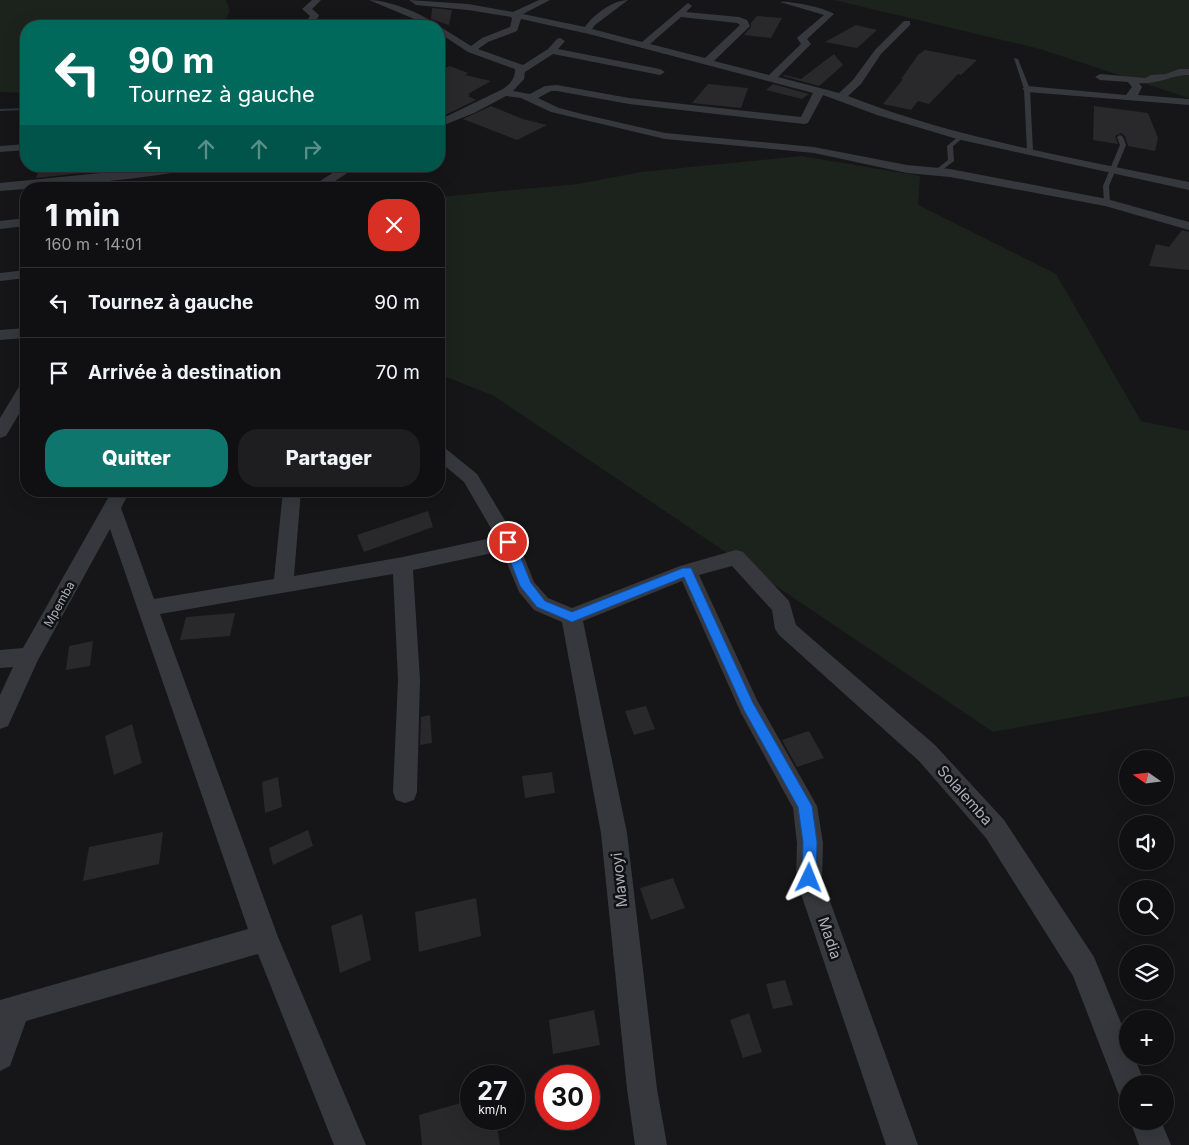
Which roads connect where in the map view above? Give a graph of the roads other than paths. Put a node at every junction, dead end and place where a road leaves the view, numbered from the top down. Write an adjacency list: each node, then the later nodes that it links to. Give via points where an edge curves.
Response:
1 (317, 0): 12 (street, via 306,9 314,13)
2 (373, 0): 11 (street)
3 (546, 0): 10 (street)
4 (624, 0): 15 (street)
5 (414, 1): 7 (street); 11 (street, via 425,4)
6 (784, 2): 26 (street, via 830,14 802,38 806,44)
7 (471, 4): 10 (street)
8 (690, 5): 9 (street)
9 (679, 14): 17 (street); 21 (street, via 744,22 744,26)
10 (514, 15): 13 (street); 18 (street, via 517,19 514,29 485,40)
11 (422, 19)
12 (314, 20)
13 (554, 22): 15 (street); 19 (street, via 562,38)
14 (907, 23): 32 (street)
15 (586, 32): 17 (street)
16 (445, 33): 18 (street)
17 (643, 46): 21 (street)
18 (471, 50): 22 (street, via 510,62 520,67)
19 (551, 51): 22 (street); 23 (street)
20 (1016, 59): 29 (lane)
21 (708, 61): 26 (street)
22 (520, 71): 28 (street, via 543,75); 31 (street, via 519,80)
23 (660, 72)
24 (1189, 72): 27 (street)
25 (1100, 77): 27 (street)
26 (772, 78): 30 (street)
27 (1132, 81): 33 (street, via 1137,87)
28 (577, 90): 30 (street, via 629,100 804,121); 34 (street, via 549,88)
29 (1026, 90): 33 (street); 41 (lane)
30 (818, 92): 32 (street)
31 (504, 93): 34 (street); 36 (street)
32 (841, 97): 37 (street, via 881,113)
33 (1129, 97): 35 (street)
34 (529, 98): 45 (street, via 580,117 665,136 814,150)
35 (1189, 102)
36 (445, 121)
37 (961, 137): 41 (street); 45 (lane, via 950,146 951,161)
38 (1120, 137): 42 (lane, via 1123,145)
39 (20, 147): 40 (street)
40 (0, 149)
41 (1030, 151): 42 (street)
42 (1114, 168): 49 (street); 51 (lane, via 1106,186)
43 (164, 172): 46 (street)
44 (342, 172): 47 (street)
45 (935, 173): 51 (street, via 997,181)
46 (71, 182)
47 (326, 182)
48 (20, 186): 50 (street)
49 (1189, 186)
50 (0, 187)
51 (1107, 203): 54 (street)
52 (20, 223): 53 (street)
53 (0, 225)
54 (1189, 226)
55 (20, 275): 56 (street)
56 (0, 278)
57 (20, 333): 58 (street)
58 (0, 335)
59 (20, 398): 61 (street)
60 (20, 403): 62 (street)
61 (0, 404)
62 (0, 432)
63 (445, 457): 66 (street, via 471,478)
64 (291, 497): 69 (street)
65 (117, 500): 70 (street); 72 (street, Mpemba)
66 (508, 542): 67 (street); 71 (street, via 526,586 541,604)
67 (404, 565): 69 (street); 75 (street, via 408,680)
68 (687, 571): 71 (street); 79 (street, Solalemba, via 736,557 782,607 786,629 927,753 995,829 1084,967); 83 (street, Madia, via 748,706 805,806 810,842 809,878)
69 (284, 585): 70 (street)
70 (148, 608): 76 (street)
71 (572, 617): 82 (street, Mawoyi, via 614,833)
72 (29, 657): 73 (street); 74 (street, Mpemba)
73 (0, 659)
74 (0, 719)
75 (405, 792)
76 (265, 938): 77 (street); 81 (street)
77 (7, 1013): 78 (street)
78 (0, 1056)
79 (1126, 1075)
80 (1149, 1130): 84 (street)
81 (350, 1145)
82 (651, 1145)
83 (902, 1145)
84 (1155, 1145)

